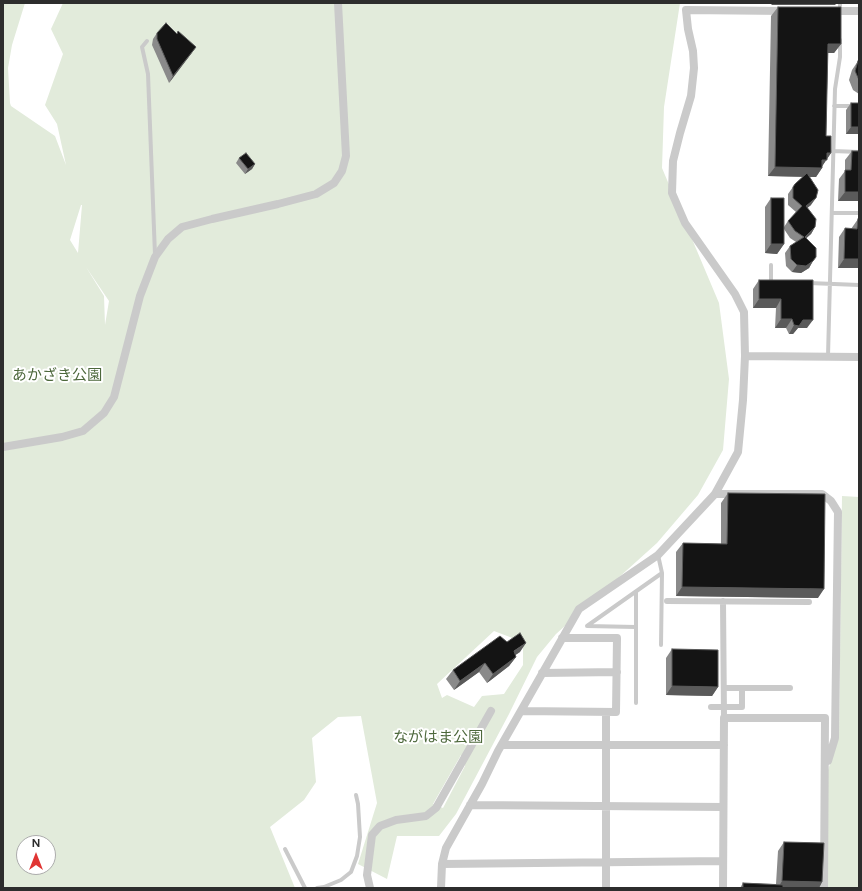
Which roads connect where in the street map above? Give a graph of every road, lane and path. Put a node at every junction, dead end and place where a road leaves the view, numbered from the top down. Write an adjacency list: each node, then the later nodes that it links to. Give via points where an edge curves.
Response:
1 (338, 3): 16 (street, via 346,156 342,171 334,183 316,194 182,227 168,239)
2 (728, 7): 3 (street); 22 (street, via 686,10 694,68 691,96 673,162 672,193 685,223 735,294 744,312)
3 (781, 7): 4 (street)
4 (795, 11)
5 (825, 11): 6 (street)
6 (840, 11): 7 (street)
7 (859, 11)
8 (840, 34): 10 (lane)
9 (147, 41): 16 (lane, via 142,48 148,74)
10 (834, 106): 11 (lane); 12 (lane)
11 (859, 106)
12 (833, 151): 13 (lane); 14 (lane)
13 (859, 152)
14 (832, 213): 15 (lane); 20 (lane)
15 (859, 213)
16 (155, 257): 25 (street, via 140,296 114,397 104,413 83,431)
17 (771, 265): 18 (lane, via 771,282)
18 (778, 282)
19 (807, 283): 20 (lane)
20 (829, 284): 21 (lane); 23 (lane)
21 (859, 285)
22 (744, 356): 23 (street); 26 (street, via 738,452)
23 (828, 357): 24 (street)
24 (859, 357)
25 (3, 447)
26 (715, 494): 27 (street); 51 (street, via 822,494 831,501 838,512 835,738)
27 (658, 555): 28 (lane); 34 (street, via 579,609)
28 (662, 573): 29 (lane); 35 (lane)
29 (636, 592): 33 (lane); 33 (lane, via 588,626)
30 (667, 601): 31 (street)
31 (723, 601): 32 (street); 38 (street)
32 (809, 602)
33 (636, 627): 41 (lane)
34 (562, 638): 36 (street, via 617,638); 37 (street)
35 (661, 645)
36 (617, 672): 37 (street); 46 (street, via 616,712)
37 (542, 673): 45 (street)
38 (724, 688): 39 (street); 42 (street)
39 (742, 688): 40 (street); 42 (street, via 742,707)
40 (790, 688)
41 (636, 703)
42 (724, 706): 43 (street); 47 (street)
43 (711, 707)
44 (491, 711): 62 (street, via 436,808 426,816 396,820 380,826 372,835 367,875)
45 (520, 711): 46 (street); 48 (street)
46 (606, 712): 49 (street)
47 (724, 718): 50 (street); 51 (street, via 825,718)
48 (502, 745): 49 (street); 53 (street)
49 (605, 745): 50 (street); 54 (street)
50 (724, 745): 55 (street)
51 (826, 769): 66 (street)
52 (356, 795): 61 (lane, via 360,837 351,872 341,880)
53 (470, 805): 54 (street); 59 (street, via 446,848)
54 (606, 806): 55 (street); 58 (street)
55 (723, 807): 57 (street)
56 (285, 848): 60 (lane)
57 (723, 861): 58 (street); 65 (street)
58 (606, 862): 59 (street); 64 (street)
59 (442, 864): 63 (street)
60 (305, 888)
61 (317, 888)
62 (370, 888)
63 (441, 888)
64 (606, 888)
65 (722, 888)
66 (824, 888)

